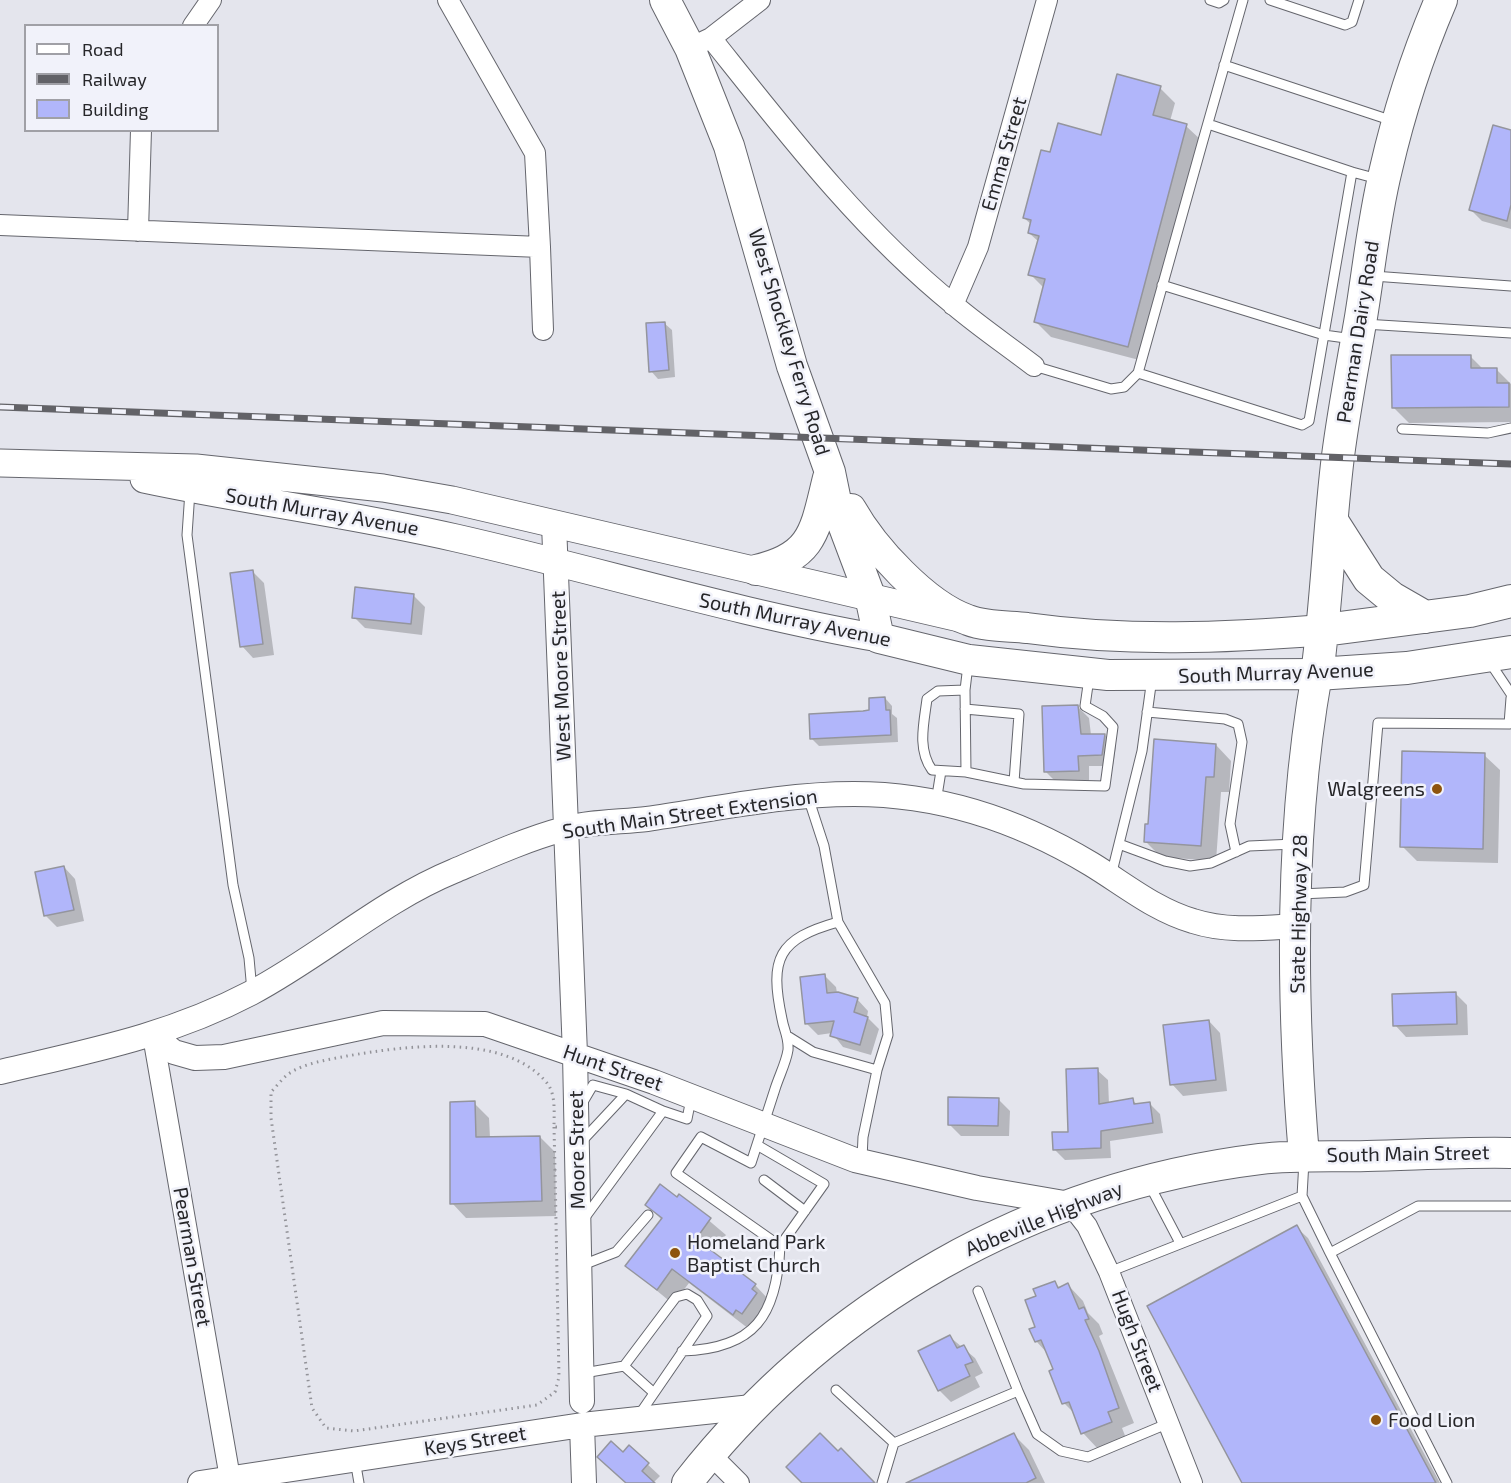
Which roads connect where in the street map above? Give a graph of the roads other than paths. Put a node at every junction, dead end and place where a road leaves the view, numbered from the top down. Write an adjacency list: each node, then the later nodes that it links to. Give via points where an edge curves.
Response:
1 (211, 0): 12 (street)
2 (447, 0): 22 (street, via 535,153)
3 (665, 0): 13 (main road, West Shockley Ferry Road)
4 (760, 0): 13 (street)
5 (1047, 0): 26 (street, Emma Street, via 978,247)
6 (1210, 0): 7 (lane)
7 (1224, 0)
8 (1243, 0): 14 (lane)
9 (1270, 0): 10 (lane, via 1345,25 1352,22)
10 (1359, 0)
11 (1441, 0): 15 (highway, Pearman Dairy Road)
12 (194, 24)
13 (700, 43): 26 (street, West Shockley Ferry Road, via 880,236); 37 (main road, West Shockley Ferry Road, via 792,366)
14 (1224, 65): 15 (lane); 16 (lane)
15 (1399, 123): 19 (highway, Pearman Dairy Road)
16 (1208, 124): 18 (lane); 24 (lane)
17 (141, 132): 21 (street)
18 (1352, 172): 19 (lane); 30 (lane)
19 (1383, 181): 23 (highway, Pearman Dairy Road)
20 (0, 225): 21 (street)
21 (138, 231): 22 (street)
22 (540, 247): 27 (street)
23 (1368, 276): 25 (lane); 28 (highway, Pearman Dairy Road)
24 (1162, 285): 30 (lane); 32 (lane)
25 (1511, 286)
26 (953, 305): 31 (street, West Shockley Ferry Road)
27 (543, 330)
28 (1358, 332): 29 (lane); 30 (lane); 39 (highway, Pearman Dairy Road, via 1346,391)
29 (1511, 333)
30 (1324, 335): 32 (lane, via 1309,421 1302,425)
31 (1034, 366): 32 (lane, via 1111,389 1124,387)
32 (1138, 373)
33 (1511, 428): 34 (lane, via 1488,433)
34 (1402, 429)
35 (0, 463): 36 (main road, South Murray Avenue)
36 (90, 467): 38 (main road, South Murray Avenue); 40 (main road, South Murray Avenue, via 196,468 383,488)
37 (830, 472): 42 (main road, via 818,519 802,551 780,564); 43 (main road, West Shockley Ferry Road, via 838,511); 46 (main road, via 865,534 921,593)
38 (190, 489): 41 (main road, South Murray Avenue, via 329,511); 71 (lane, via 189,546 233,885)
39 (1332, 521): 45 (highway, via 1370,579 1392,598); 47 (highway, Pearman Dairy Road)
40 (554, 524): 41 (street, West Moore Street); 42 (main road, South Murray Avenue)
41 (557, 562): 48 (main road, South Murray Avenue, via 788,622); 63 (street, West Moore Street)
42 (756, 570): 43 (main road, South Murray Avenue)
43 (870, 596): 46 (main road, South Murray Avenue); 48 (main road, West Shockley Ferry Road)
44 (1511, 601): 45 (highway, South Murray Avenue)
45 (1425, 617): 47 (highway, South Murray Avenue)
46 (969, 620): 47 (main road, South Murray Avenue, via 1124,638 1231,638)
47 (1324, 630): 52 (highway, Pearman Dairy Road)
48 (879, 638): 50 (main road, South Murray Avenue)
49 (1498, 654): 52 (highway, South Murray Avenue, via 1407,668); 55 (lane)
50 (969, 660): 51 (main road, South Murray Avenue); 54 (lane)
51 (1089, 673): 53 (main road, South Murray Avenue); 60 (lane, via 1085,706 1113,727 1106,786)
52 (1317, 674): 53 (main road, South Murray Avenue); 64 (main road, State Highway 28, via 1302,778)
53 (1152, 675): 57 (lane)
54 (965, 690): 56 (lane); 58 (lane, via 938,691 927,699 924,759 932,770)
55 (1511, 696): 68 (lane, via 1509,724 1378,723 1364,885 1345,892)
56 (965, 709): 59 (lane); 60 (lane, via 1019,714)
57 (1147, 712): 65 (lane); 66 (lane, via 1225,719 1238,724 1242,742 1230,824)
58 (941, 771): 59 (lane); 62 (lane)
59 (966, 772): 60 (lane)
60 (1014, 782)
61 (808, 797): 62 (street, South Main Street Extension, via 854,794); 63 (street, South Main Street Extension); 69 (lane, via 824,846)
62 (936, 802): 67 (street, South Main Street Extension, via 1004,819 1043,836)
63 (567, 827): 71 (street, South Main Street Extension, via 452,872 405,895 316,955); 74 (street, Moore Street)
64 (1299, 843): 66 (lane, via 1249,846); 68 (main road, State Highway 28)
65 (1119, 844): 66 (lane, via 1190,866 1211,863); 67 (lane)
66 (1236, 852)
67 (1111, 876): 70 (street, South Main Street Extension, via 1159,908 1195,922 1235,929)
68 (1298, 894): 70 (main road, State Highway 28)
69 (838, 922): 73 (lane, via 811,930 790,943 779,958 776,977 782,1022); 75 (lane, via 885,1003 888,1035)
70 (1297, 926): 83 (main road, State Highway 28, via 1299,1097)
71 (252, 992): 72 (street, South Main Street Extension)
72 (153, 1036): 74 (street, Hunt Street, via 174,1052 195,1058 224,1057 383,1023 485,1024); 76 (street, South Main Street Extension); 113 (street, Pearman Street)
73 (789, 1038): 75 (lane, via 813,1052); 81 (lane)
74 (576, 1054): 78 (street, Hunt Street); 80 (street, Moore Street)
75 (877, 1070): 84 (lane, via 863,1137)
76 (0, 1072)
77 (626, 1094): 79 (lane); 80 (lane); 80 (lane, via 593,1085)
78 (692, 1096): 79 (lane, via 687,1119); 81 (street, Hunt Street)
79 (663, 1111): 92 (lane)
80 (571, 1128): 92 (street, Moore Street, via 566,1171)
81 (760, 1135): 84 (street, Hunt Street); 90 (lane, via 824,1184); 94 (lane, via 751,1163 701,1137 676,1173)
82 (1511, 1153): 83 (main road, South Main Street)
83 (1304, 1156): 86 (main road, Abbeville Highway, via 1234,1163); 87 (lane)
84 (862, 1162): 88 (street, Hunt Street)
85 (764, 1180): 90 (lane)
86 (1147, 1180): 88 (main road, Abbeville Highway); 93 (lane)
87 (1302, 1196): 93 (lane); 95 (lane)
88 (1070, 1204): 97 (street, Hugh Street, via 1087,1226); 106 (main road, Abbeville Highway, via 1007,1230 919,1275 837,1332)
89 (1511, 1206): 95 (lane, via 1418,1206)
90 (806, 1211): 94 (lane)
91 (648, 1215): 96 (lane, via 616,1252)
92 (579, 1225): 96 (street, Moore Street)
93 (1180, 1243): 97 (lane)
94 (780, 1246): 99 (lane, via 773,1297 762,1320 742,1337 705,1350)
95 (1330, 1253): 120 (lane)
96 (579, 1266): 101 (street, Moore Street)
97 (1109, 1272): 108 (street, Hugh Street)
98 (978, 1291): 103 (lane)
99 (682, 1351): 100 (lane, via 707,1316 697,1300 687,1294 676,1297); 104 (lane)
100 (624, 1366): 101 (lane); 104 (lane)
101 (581, 1374): 105 (street, Moore Street)
102 (836, 1390): 110 (lane)
103 (1018, 1391): 108 (lane, via 1037,1434 1061,1451 1088,1457); 110 (lane)
104 (654, 1393): 107 (lane)
105 (582, 1401)
106 (752, 1407): 107 (street, Keys Street); 111 (main road, Abbeville Highway)
107 (635, 1421): 109 (street, Keys Street)
108 (1169, 1424): 119 (street, Hugh Street)
109 (582, 1425): 112 (street, Keys Street); 115 (street)
110 (894, 1443): 118 (lane)
111 (710, 1454): 116 (main road, Abbeville Highway); 117 (street)
112 (357, 1471): 113 (street, Keys Street)
113 (230, 1478): 114 (street, Keys Street)
114 (200, 1483)
115 (584, 1483)
116 (687, 1483)
117 (740, 1483)
118 (882, 1483)
119 (1192, 1483)
120 (1447, 1483)

